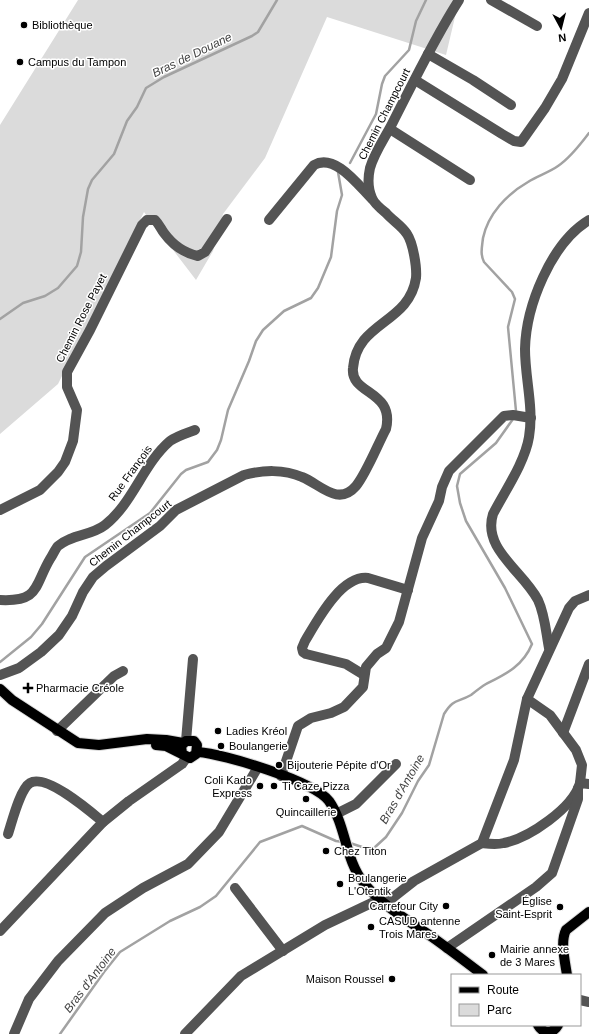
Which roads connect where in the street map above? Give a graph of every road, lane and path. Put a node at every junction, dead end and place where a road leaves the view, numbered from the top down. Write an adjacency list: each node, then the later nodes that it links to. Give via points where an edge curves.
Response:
1 (459, 0): 5 (street, Chemin Champcourt)
2 (491, 0): 4 (street)
3 (589, 13): 6 (street, via 562,79 521,142 502,134)
4 (537, 26)
5 (428, 54): 6 (street, Chemin Champcourt); 7 (street)
6 (415, 80): 8 (street, Chemin Champcourt)
7 (511, 106)
8 (390, 129): 9 (street); 10 (street, Chemin Champcourt, via 370,167 368,176)
9 (470, 180)
10 (372, 199): 12 (street, via 335,164 319,162); 24 (street, Chemin Champcourt, via 408,234 417,267 412,292 404,306 366,336 356,350 352,370 354,378 380,400 386,409 388,420 386,429 356,485 344,494 335,495 302,477 285,472 255,472 244,475 176,510 160,526 93,577 59,635 41,652 19,668)
11 (227, 219): 16 (street, Chemin Rose Payet, via 205,252 198,256 177,246 154,220 147,220 142,225 67,372 67,387 76,410 73,441 65,462 40,490)
12 (269, 220)
13 (589, 220): 14 (street, via 560,246 553,257 530,318 525,349)
14 (531, 418): 17 (street, via 504,416 449,471 422,538); 20 (street, via 529,439 493,514 490,533 496,545 538,601 543,613)
15 (195, 430): 19 (street, Rue François, via 171,440 127,501 105,525 88,534 68,539 57,547 40,583 30,595 15,601)
16 (0, 510)
17 (408, 590): 25 (street, via 393,638 386,648 369,661); 25 (street, via 362,577 352,581 332,600 305,641 302,648 306,654 346,664)
18 (589, 595): 20 (street, via 575,601 569,608)
19 (0, 600)
20 (549, 648): 27 (street)
21 (193, 660): 30 (street)
22 (589, 664): 29 (street)
23 (122, 671): 28 (street)
24 (0, 675)
25 (364, 675): 34 (street, via 363,687 344,707 311,718 298,726)
26 (0, 689): 28 (main road)
27 (527, 699): 29 (street, via 547,711); 39 (street, via 512,767)
28 (57, 731): 30 (main road, via 84,744 140,741)
29 (563, 733): 35 (street, via 581,760)
30 (184, 749): 31 (main road, via 195,756); 31 (main road, via 194,741); 37 (street, via 182,764)
31 (198, 749): 33 (main road)
32 (396, 764): 36 (street, via 356,804)
33 (258, 767): 34 (main road); 50 (street, via 220,832 188,864 143,888 105,913 58,961 29,1000)
34 (281, 776): 36 (main road, via 314,788 329,801)
35 (582, 785): 39 (street, via 547,821 529,833 504,843); 44 (street, via 552,873 536,887)
36 (336, 814): 41 (main road, via 360,878)
37 (104, 822): 38 (street, via 73,797 43,783 32,782 28,784 17,804); 43 (street)
38 (8, 834)
39 (482, 842): 41 (street)
40 (235, 888): 45 (street)
41 (383, 901): 44 (main road); 45 (street, via 325,925)
42 (589, 912): 47 (main road, via 566,930 563,940)
43 (0, 931)
44 (447, 948): 46 (main road)
45 (283, 951): 51 (street, via 241,976)
46 (482, 974)
47 (567, 974)
48 (537, 1029): 49 (main road, via 546,1032)
49 (558, 1030)
50 (14, 1034)
51 (185, 1034)

